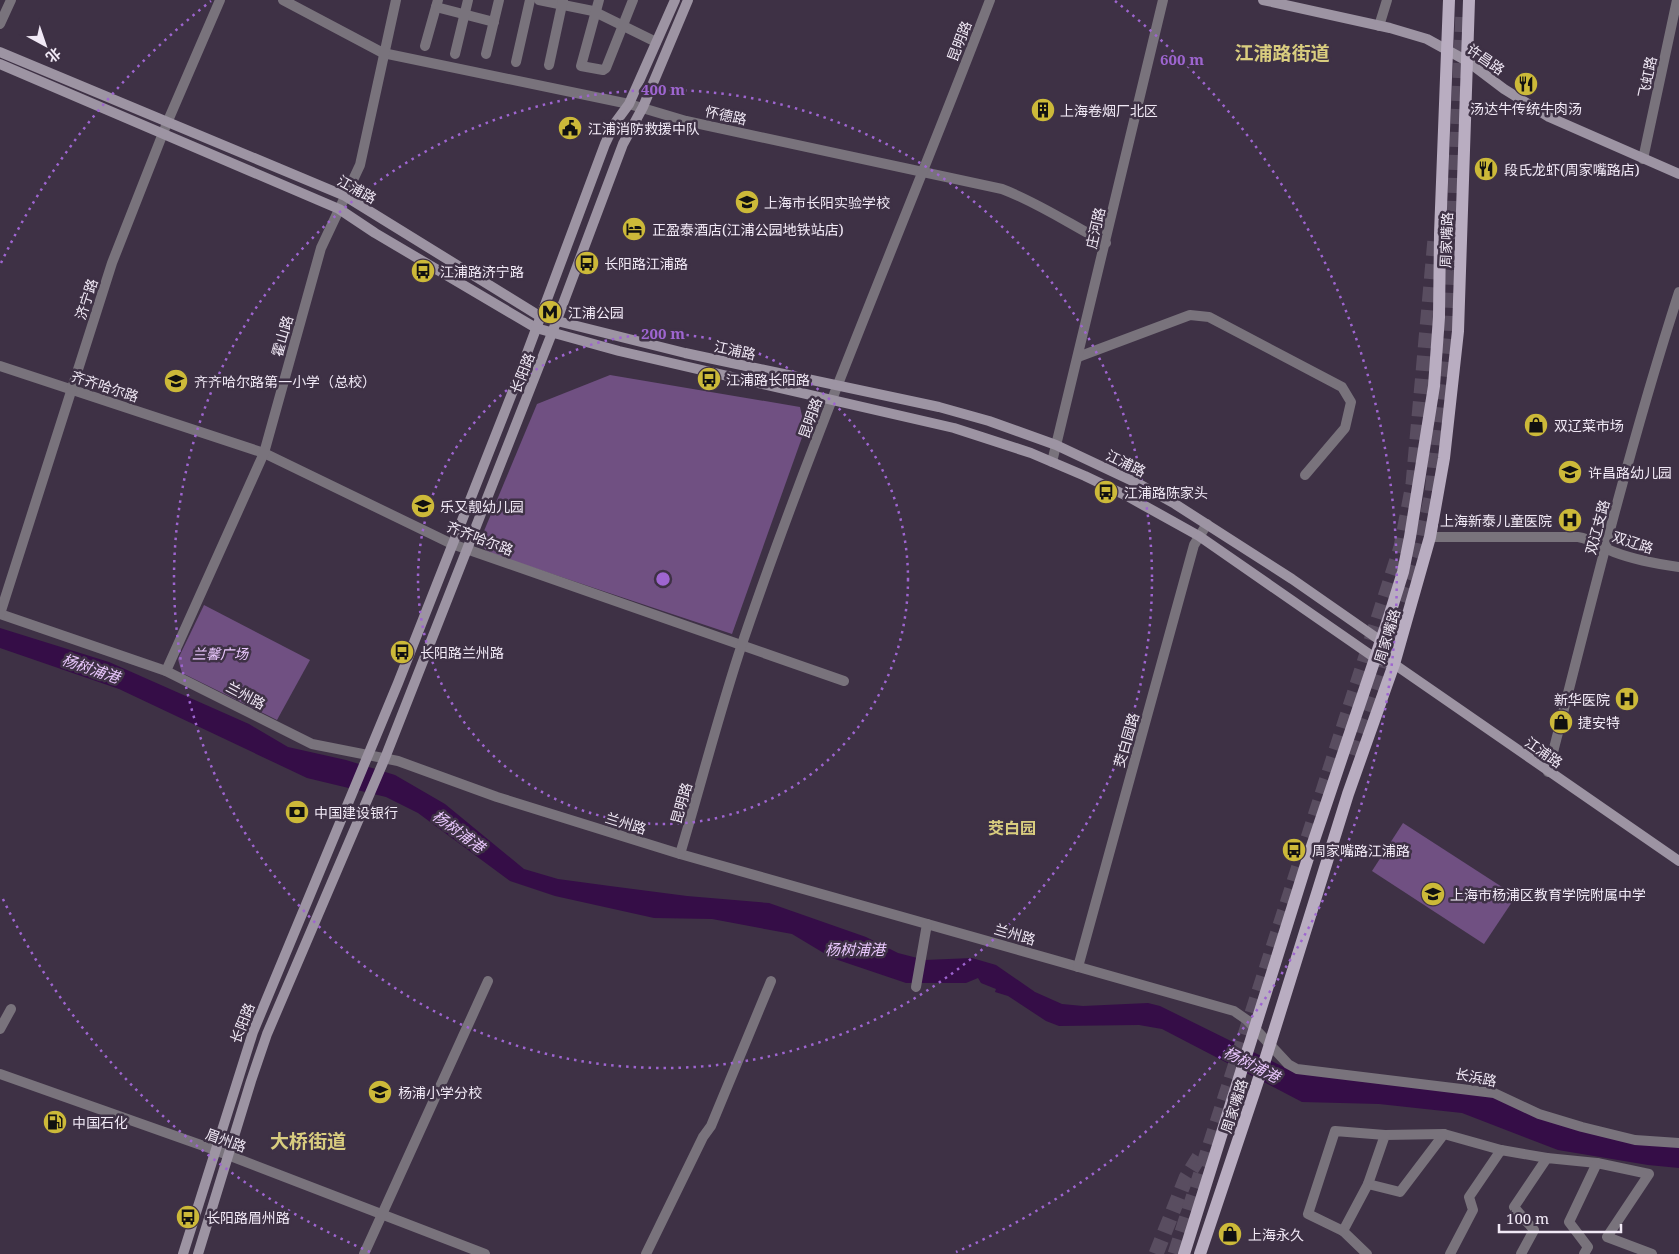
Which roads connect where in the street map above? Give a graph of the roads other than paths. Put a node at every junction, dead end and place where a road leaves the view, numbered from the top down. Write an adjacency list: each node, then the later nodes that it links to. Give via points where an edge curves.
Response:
1 (11, 0): 25 (street)
2 (220, 0): 41 (street, 济宁路)
3 (283, 0): 32 (street, 怀德路)
4 (396, 0): 32 (street, 霍山路)
5 (468, 0): 23 (street)
6 (499, 0): 24 (street)
7 (530, 0): 36 (street)
8 (539, 0): 20 (street)
9 (599, 0): 22 (street)
10 (633, 0): 26 (street)
11 (675, 0): 28 (main road, 长阳路)
12 (688, 0): 40 (main road, 长阳路)
13 (990, 0): 44 (street, 昆明路)
14 (1164, 0): 48 (street, 庄河路)
15 (1263, 0): 27 (main road, 许昌路)
16 (1387, 0): 27 (street)
17 (1449, 0): 30 (main road, 周家嘴路)
18 (1469, 0): 35 (main road, 周家嘴路)
19 (1677, 0): 43 (street, 飞虹路)
20 (563, 2): 22 (street); 38 (street)
21 (437, 4): 23 (street); 29 (street)
22 (595, 12): 26 (street); 26 (street, via 581,66 606,68)
23 (465, 15): 24 (street); 33 (street)
24 (494, 22): 34 (street)
25 (0, 24)
26 (622, 25): 28 (street)
27 (1379, 26): 30 (main road, 许昌路, via 1427,39)
28 (656, 42): 39 (main road, 长阳路)
29 (425, 46)
30 (1446, 49): 35 (main road, 许昌路); 71 (main road, 周家嘴路, via 1439,317 1434,386 1403,572)
31 (0, 52): 41 (main road, 江浦路)
32 (383, 53): 39 (street, 怀德路); 46 (street, 霍山路, via 360,165)
33 (455, 54)
34 (486, 54)
35 (1467, 61): 43 (main road, 许昌路, via 1549,118); 65 (main road, 周家嘴路, via 1454,374)
36 (516, 62)
37 (0, 64): 42 (main road, 江浦路)
38 (549, 65)
39 (629, 104): 40 (street, 怀德路); 50 (main road, 长阳路, via 604,144)
40 (643, 107): 44 (street, 怀德路, via 686,121); 51 (main road, 长阳路, via 623,144)
41 (167, 123): 42 (street, 济宁路); 46 (main road, 江浦路)
42 (162, 134): 47 (main road, 江浦路); 57 (street, 济宁路, via 112,263)
43 (1643, 159): 45 (main road, 许昌路)
44 (924, 171): 48 (street, 怀德路, via 1002,189 1025,198); 56 (street, 昆明路)
45 (1679, 174)
46 (345, 196): 47 (street, 霍山路); 50 (main road, 江浦路)
47 (339, 209): 52 (main road, 江浦路); 60 (street, 霍山路, via 321,248)
48 (1106, 243): 54 (street, 庄河路)
49 (1679, 292): 67 (street, 双辽支路)
50 (541, 318): 51 (main road, 江浦路); 52 (main road, 长阳路)
51 (556, 322): 53 (main road, 长阳路); 56 (main road, 江浦路)
52 (536, 328): 53 (main road, 江浦路); 66 (main road, 长阳路)
53 (552, 333): 58 (main road, 江浦路); 68 (main road, 长阳路)
54 (1078, 357): 59 (street, 庄河路); 62 (street, via 1190,316 1209,317 1312,370 1342,387 1351,402 1345,428)
55 (0, 366): 57 (street, 齐齐哈尔路)
56 (838, 386): 58 (street, 昆明路); 59 (main road, 江浦路, via 998,424)
57 (70, 388): 60 (street, 齐齐哈尔路); 70 (street, 济宁路)
58 (831, 400): 61 (main road, 江浦路, via 954,428); 72 (street, 昆明路)
59 (1056, 446): 61 (street, 庄河路); 63 (main road, 江浦路, via 1141,485)
60 (264, 453): 66 (street, 齐齐哈尔路); 75 (street, 霍山路)
61 (1052, 462): 64 (main road, 江浦路, via 1127,496)
62 (1305, 475)
63 (1207, 524): 64 (street, 茭白园路); 71 (main road, 江浦路)
64 (1199, 536): 73 (main road, 江浦路); 83 (street, 茭白园路)
65 (1430, 537): 67 (street, 双辽路, via 1578,538 1589,539); 74 (main road, 周家嘴路)
66 (452, 544): 68 (street, 齐齐哈尔路); 77 (main road, 长阳路)
67 (1605, 548): 69 (street, 双辽路, via 1632,559); 79 (street, 双辽支路)
68 (468, 549): 72 (street, 齐齐哈尔路); 78 (main road, 长阳路)
69 (1679, 567)
70 (0, 614): 75 (street, 兰州路)
71 (1381, 641): 73 (main road, 周家嘴路); 74 (main road, 江浦路)
72 (742, 645): 76 (street, 齐齐哈尔路); 80 (street, 昆明路)
73 (1375, 658): 74 (main road, 江浦路); 88 (main road, 周家嘴路)
74 (1394, 664): 79 (main road, 江浦路); 90 (main road, 周家嘴路, via 1346,803)
75 (166, 671): 77 (street, 兰州路, via 312,744)
76 (844, 682)
77 (369, 754): 78 (street, 兰州路); 95 (main road, 长阳路, via 253,1032)
78 (385, 758): 80 (street, 兰州路); 97 (main road, 长阳路, via 267,1034)
79 (1548, 772): 81 (main road, 江浦路)
80 (680, 854): 82 (street, 兰州路)
81 (1679, 861)
82 (927, 924): 83 (street, 兰州路); 86 (street)
83 (1078, 967): 88 (street, 兰州路, via 1234,1011)
84 (488, 981): 101 (street)
85 (771, 981): 107 (street, via 711,1126)
86 (916, 987)
87 (11, 1009): 89 (street)
88 (1254, 1028): 90 (street, 长浜路); 108 (main road, 周家嘴路)
89 (0, 1029)
90 (1268, 1051): 94 (street, 长浜路, via 1297,1069 1494,1093 1539,1114 1582,1127 1635,1140); 109 (main road, 周家嘴路)
91 (0, 1074): 95 (street, 眉州路)
92 (1444, 1134): 93 (street); 96 (street); 100 (street, via 1400,1192)
93 (1385, 1135): 100 (street); 102 (street, via 1334,1131 1308,1214)
94 (1679, 1143)
95 (215, 1150): 97 (street, 眉州路); 103 (main road, 长阳路)
96 (1501, 1150): 98 (street); 111 (street, via 1469,1197 1473,1210)
97 (229, 1156): 101 (street, 眉州路); 104 (main road, 长阳路)
98 (1547, 1158): 99 (street); 112 (street, via 1514,1207 1534,1230)
99 (1597, 1163): 113 (street, via 1569,1222 1588,1247); 114 (street, via 1649,1174 1607,1237)
100 (1368, 1184): 102 (street)
101 (382, 1214): 105 (street); 106 (street, 眉州路)
102 (1343, 1231): 110 (street)
103 (183, 1254)
104 (198, 1254)
105 (364, 1254)
106 (485, 1254)
107 (646, 1254)
108 (1184, 1254)
109 (1200, 1254)
110 (1367, 1254)
111 (1450, 1254)
112 (1521, 1254)
113 (1584, 1254)
114 (1652, 1254)

